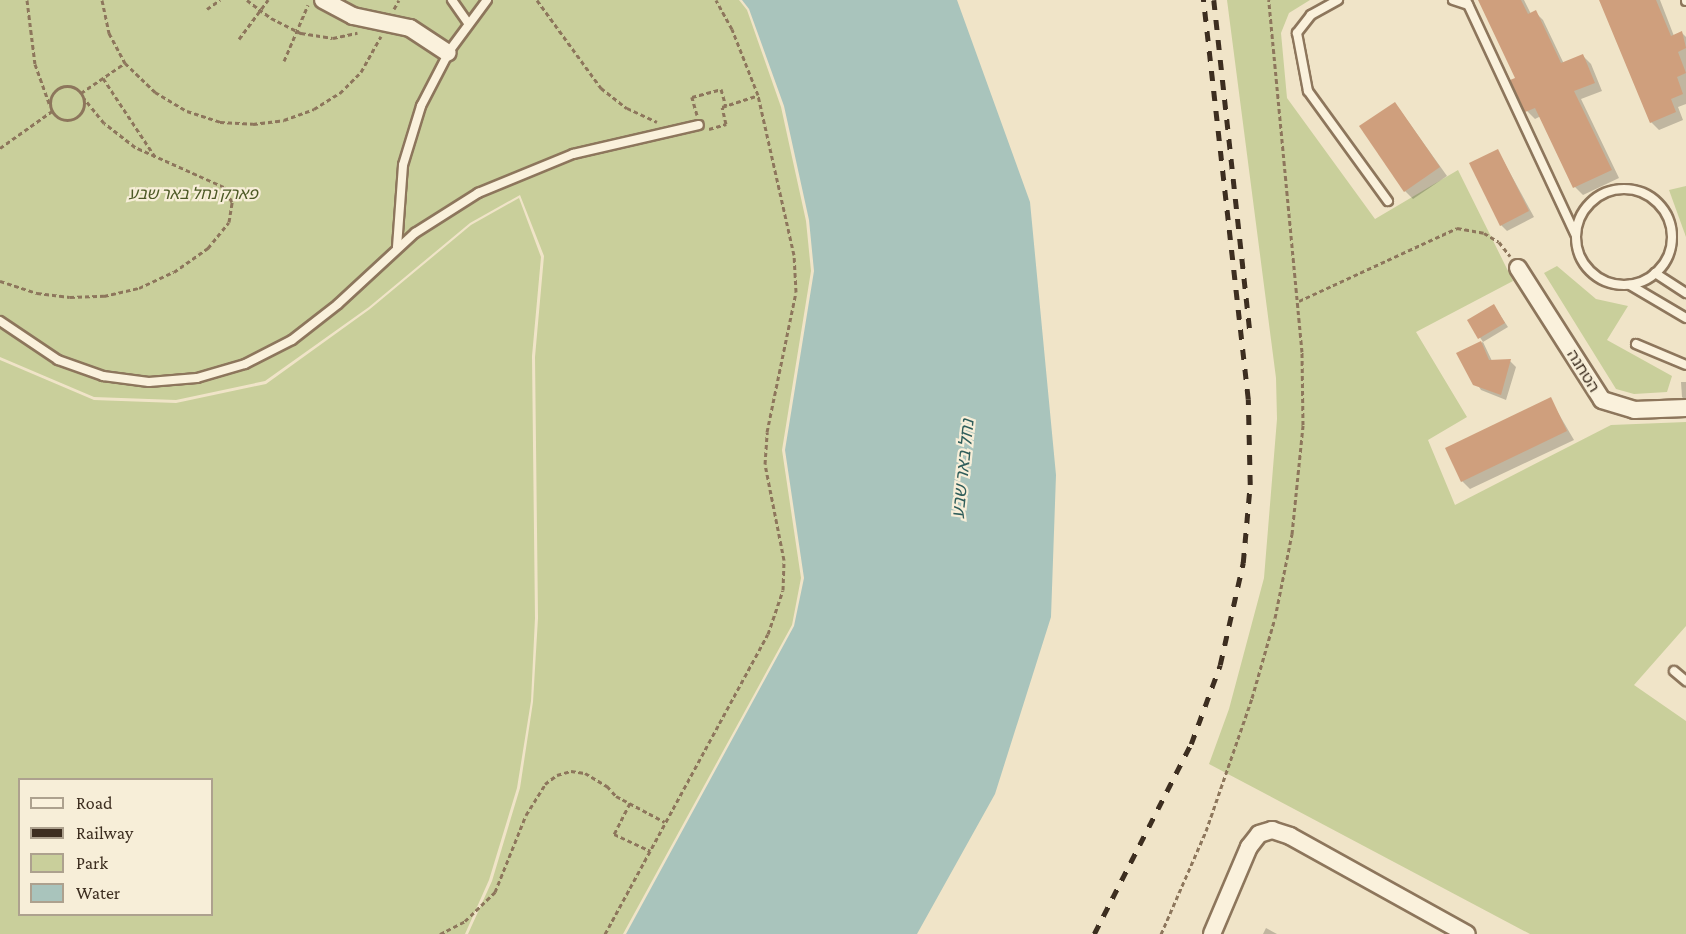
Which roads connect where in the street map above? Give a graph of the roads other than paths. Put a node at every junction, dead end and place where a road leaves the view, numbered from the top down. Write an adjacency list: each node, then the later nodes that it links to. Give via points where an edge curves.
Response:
1 (323, 0): 8 (street, via 353,16 418,32)
2 (452, 0): 7 (lane)
3 (487, 0): 7 (lane)
4 (1338, 0): 10 (lane, via 1311,15 1297,33 1308,91)
5 (1453, 0): 6 (lane)
6 (1467, 2): 11 (lane)
7 (468, 23): 8 (lane)
8 (448, 53): 12 (lane, via 411,135 399,196)
9 (699, 125): 12 (lane, via 573,154 510,177 447,211)
10 (1388, 201)
11 (1576, 236): 14 (lane, via 1582,213 1593,200 1615,190 1645,194 1661,208 1671,226 1666,260); 15 (lane, via 1580,257 1589,271 1605,281)
12 (398, 247): 18 (lane, via 338,304 292,340 245,364 197,378 149,382 103,376 58,360)
13 (1518, 268): 21 (street, הטחנה, via 1602,400 1634,410)
14 (1655, 273): 15 (lane); 16 (lane)
15 (1630, 285): 17 (lane)
16 (1686, 293)
17 (1686, 318)
18 (0, 321)
19 (1636, 344): 20 (lane)
20 (1686, 365)
21 (1686, 408)
22 (1674, 671): 23 (lane)
23 (1686, 681)
24 (1212, 934): 25 (street, via 1254,840 1272,830 1290,836)
25 (1467, 934)

